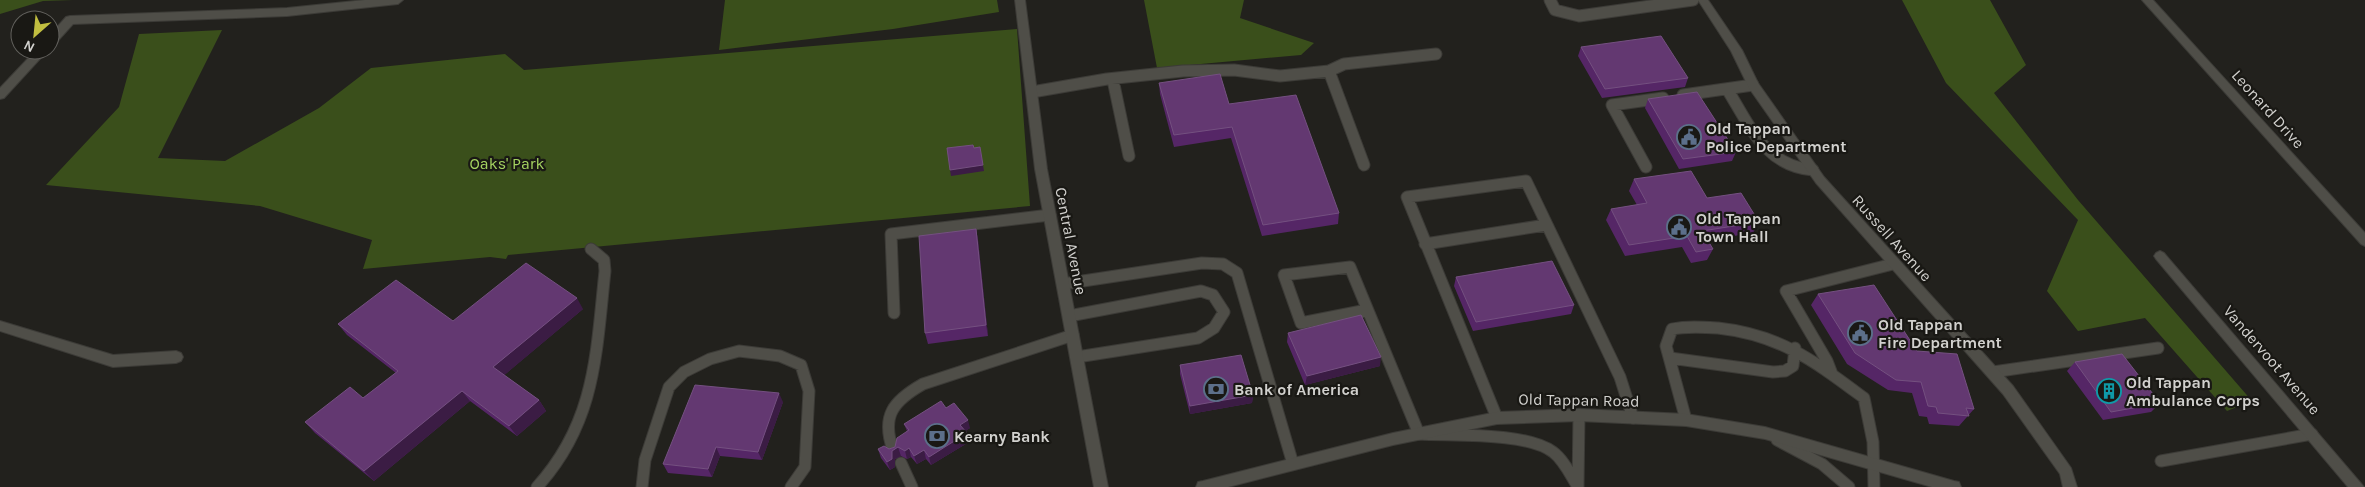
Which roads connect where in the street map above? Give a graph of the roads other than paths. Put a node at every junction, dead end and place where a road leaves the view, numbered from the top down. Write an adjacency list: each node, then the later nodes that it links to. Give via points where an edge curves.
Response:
1 (398, 0): 7 (street)
2 (1020, 0): 15 (street, Central Avenue)
3 (1550, 0): 4 (lane, via 1555,10 1579,16)
4 (1692, 0)
5 (1703, 0): 13 (street, Russell Avenue, via 1736,50)
6 (2147, 0): 23 (street, Leonard Drive)
7 (366, 2): 8 (street, via 287,12 70,20)
8 (60, 31)
9 (1436, 54): 11 (lane, via 1344,64)
10 (33, 60): 16 (street)
11 (1329, 71): 12 (lane, via 1291,76 1236,70 1199,71); 18 (lane)
12 (1113, 80): 15 (lane); 17 (lane)
13 (1754, 85): 14 (lane); 20 (street, Russell Avenue)
14 (1727, 89): 19 (lane, via 1612,105); 20 (lane, via 1769,153 1790,168)
15 (1032, 92): 21 (street, Central Avenue)
16 (0, 95)
17 (1129, 156)
18 (1364, 165)
19 (1646, 167)
20 (1812, 170): 27 (street, Russell Avenue)
21 (1050, 215): 28 (street, Central Avenue); 30 (lane, via 891,234)
22 (1546, 226): 24 (lane); 24 (lane, via 1526,181 1407,198); 43 (lane, via 1620,377)
23 (2365, 240)
24 (1425, 244): 42 (lane)
25 (591, 249): 53 (lane, via 604,260 605,271 584,414 569,449 552,474)
26 (2160, 256): 47 (street, Vandervoot Avenue)
27 (1893, 264): 39 (street, Russell Avenue); 40 (lane, via 1786,291)
28 (1063, 284): 31 (street, Central Avenue); 52 (lane, via 1202,263 1223,264 1237,273)
29 (1367, 310): 29 (lane, via 1350,267 1284,275 1301,323); 46 (lane)
30 (894, 313)
31 (1069, 316): 33 (street, Central Avenue); 37 (lane, via 1201,291 1213,294 1224,312 1211,334 1198,338)
32 (0, 326): 36 (street, via 113,361)
33 (1073, 335): 37 (street, Central Avenue); 48 (lane, via 911,390 897,401 888,420 887,431)
34 (1795, 348): 38 (lane, via 1794,366 1779,372); 38 (lane, via 1765,335 1684,326 1672,329 1666,346); 40 (lane)
35 (2158, 348): 39 (lane)
36 (176, 357)
37 (1077, 357): 57 (street, Central Avenue)
38 (1670, 358): 44 (lane)
39 (1993, 372): 63 (street, Russell Avenue, via 2040,432 2066,472)
40 (1832, 374): 51 (lane, via 1864,398 1874,438)
41 (1580, 415): 42 (street, Old Tappan Road); 43 (street, Old Tappan Road); 59 (lane)
42 (1497, 418): 46 (street, Old Tappan Road)
43 (1633, 418): 44 (street, Old Tappan Road)
44 (1686, 420): 45 (street, Old Tappan Road)
45 (1765, 433): 51 (street, Old Tappan Road); 60 (lane, via 1822,464)
46 (1419, 434): 52 (street, Old Tappan Road); 59 (lane, via 1534,444 1552,451)
47 (2312, 434): 49 (lane); 64 (street, Vandervoot Avenue)
48 (893, 450)
49 (2161, 461)
50 (901, 463): 56 (lane)
51 (1876, 463): 61 (lane); 62 (street, Old Tappan Road)
52 (1293, 464): 58 (street, Old Tappan Road)
53 (537, 487)
54 (642, 487): 55 (lane, via 645,460 669,387 684,372 710,359 739,351 780,356 802,365 809,391 805,467)
55 (790, 487)
56 (912, 487)
57 (1101, 487)
58 (1203, 487)
59 (1578, 487)
60 (1849, 487)
61 (1874, 487)
62 (1951, 487)
63 (2070, 487)
64 (2357, 487)

